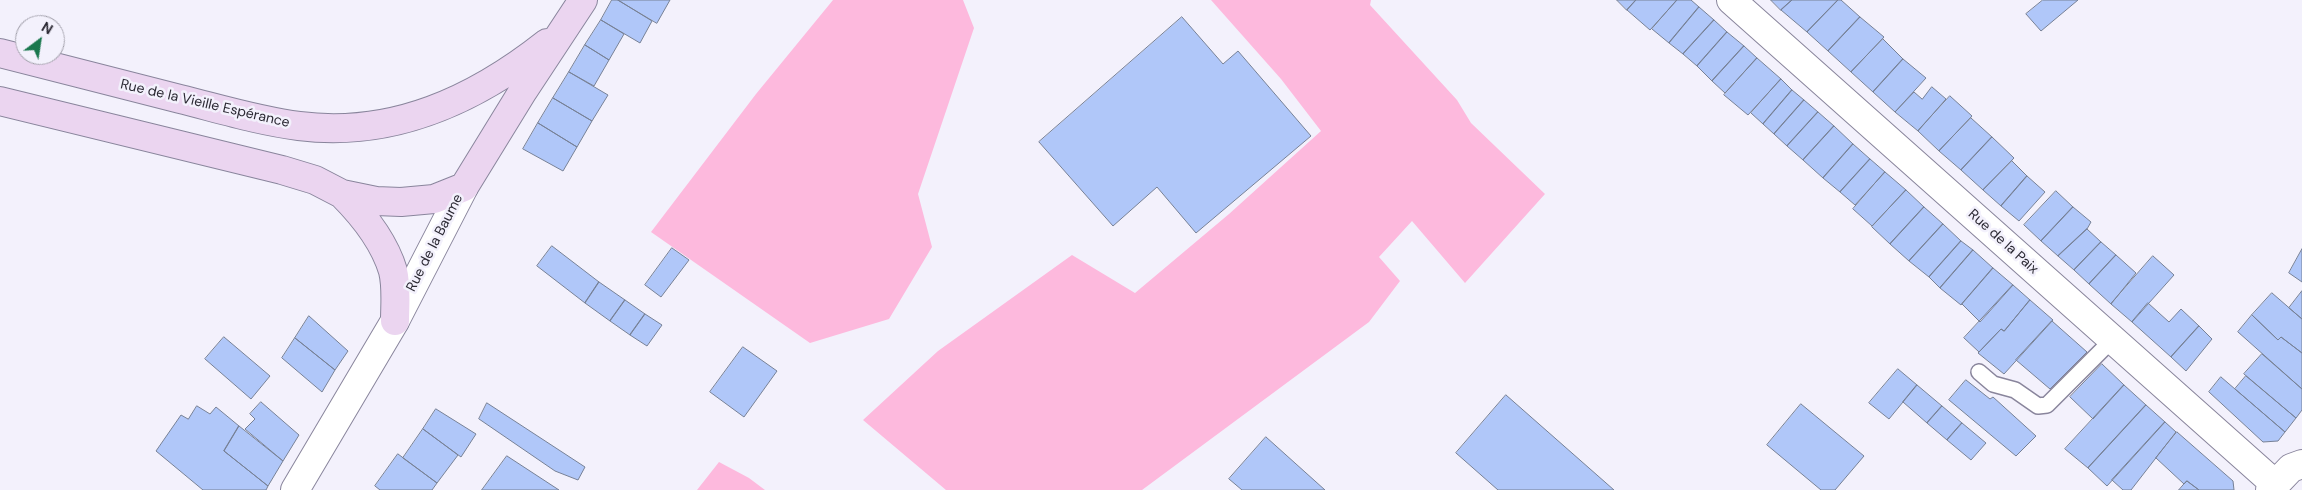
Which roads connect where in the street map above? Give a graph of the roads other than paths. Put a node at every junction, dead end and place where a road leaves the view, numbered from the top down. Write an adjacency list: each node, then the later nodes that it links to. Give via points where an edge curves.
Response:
1 (583, 0): 3 (street, Rue de la Baume)
2 (1731, 0): 9 (street, Rue de la Paix)
3 (566, 28): 4 (street, Rue de la Vieille Espérance, via 494,82 450,104 413,118 347,127 298,126 254,118); 6 (street, Rue de la Baume)
4 (0, 53)
5 (0, 101): 7 (street, via 282,170 315,180)
6 (464, 188): 7 (street, via 434,199 401,202); 8 (street, Rue de la Baume)
7 (342, 194): 8 (street, via 360,212 383,247 393,271)
8 (394, 322): 13 (street, Rue de la Baume)
9 (2112, 340): 10 (lane, via 2047,404 2038,406 2015,390 1993,384); 12 (street, Rue de la Paix)
10 (1978, 372)
11 (2302, 464): 12 (street, via 2291,468)
12 (2273, 487)
13 (295, 490)

